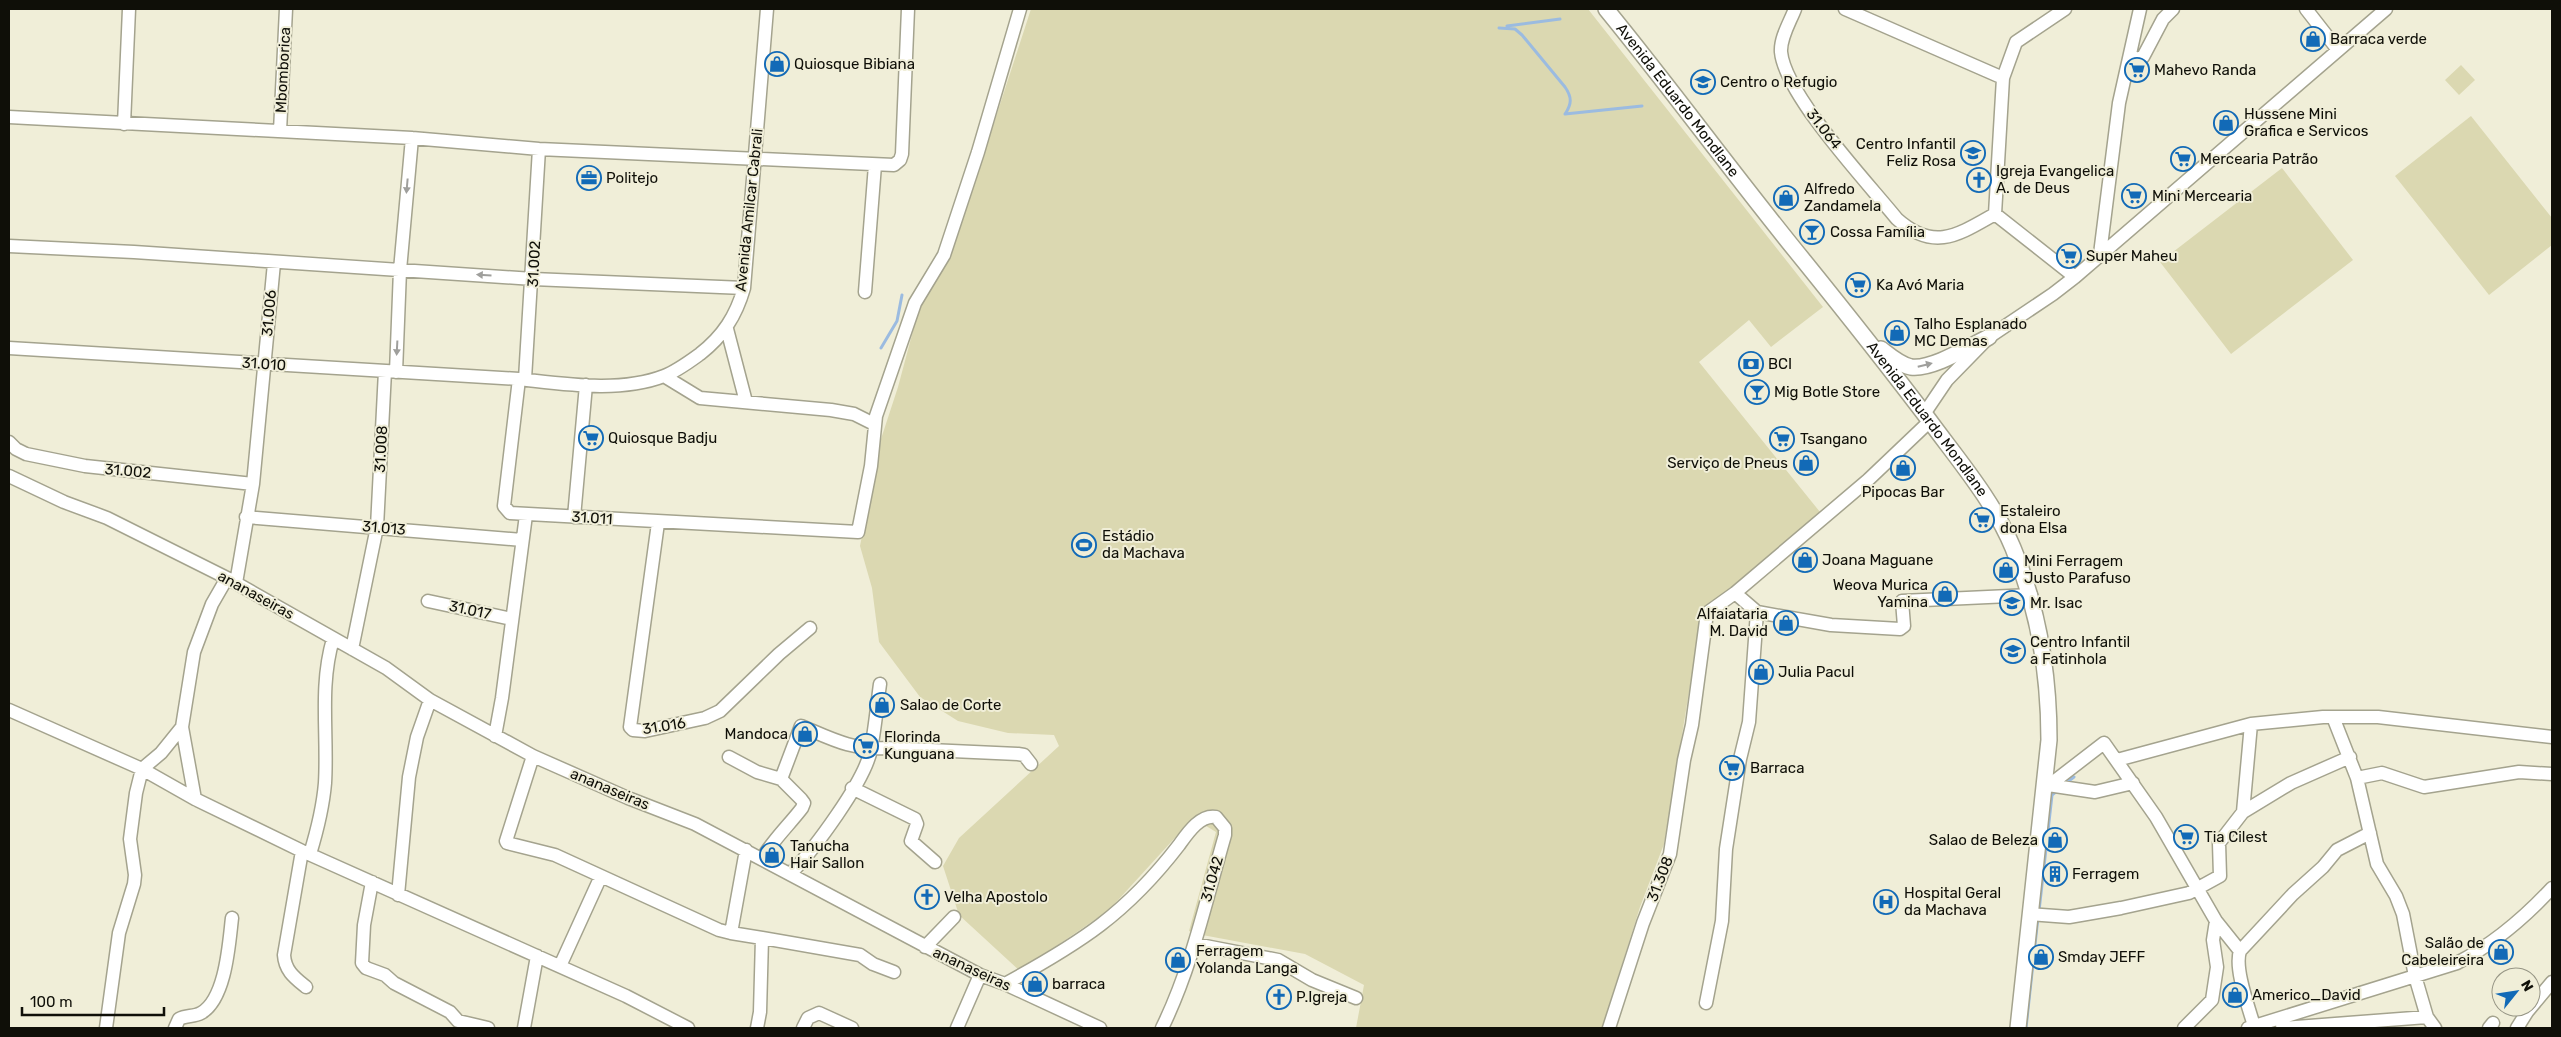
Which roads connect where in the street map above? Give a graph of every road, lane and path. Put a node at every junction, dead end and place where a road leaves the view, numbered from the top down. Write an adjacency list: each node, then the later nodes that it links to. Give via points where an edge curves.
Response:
1 (129, 9): 18 (street)
2 (286, 9): 19 (street, Mbomborica)
3 (766, 9): 22 (street, Avenida Amilcar Cabrali)
4 (908, 9): 23 (street, via 900,160 894,165)
5 (1020, 9): 44 (street, via 944,254 913,308)
6 (1606, 9): 35 (main road, Avenida Eduardo Mondlane, via 1771,222)
7 (1796, 9): 24 (street, 31.064, via 1781,50 1789,79 1817,120 1897,219 1909,230 1936,238 1950,237)
8 (1845, 9): 16 (street)
9 (2065, 9): 16 (street, via 2016,42)
10 (2140, 9): 15 (street)
11 (2173, 9): 15 (street, via 2163,19 2143,57)
12 (2306, 9): 14 (street)
13 (2386, 9): 14 (street, 31.308)
14 (2338, 50): 26 (street, 31.308)
15 (2130, 60): 26 (street, via 2118,110)
16 (2003, 78): 24 (street)
17 (9, 117): 18 (street)
18 (124, 124): 19 (street)
19 (280, 131): 20 (street)
20 (412, 138): 21 (street); 28 (street, 31.008, one-way to 28)
21 (539, 149): 22 (street); 30 (street, 31.002)
22 (756, 158): 23 (street); 31 (street, Avenida Amilcar Cabrali)
23 (875, 165): 32 (street)
24 (1995, 214): 29 (street)
25 (9, 246): 27 (street)
26 (2100, 254): 29 (street, 31.308)
27 (274, 262): 28 (street); 37 (street, 31.006)
28 (400, 270): 30 (street, one-way to 28); 38 (street, 31.008, one-way to 38)
29 (2075, 277): 34 (street, 31.308)
30 (533, 279): 31 (street); 40 (street, 31.002)
31 (744, 288): 33 (street, Avenida Amilcar Cabrali)
32 (865, 292)
33 (727, 329): 39 (street, Avenida Amilcar Cabrali, via 703,351); 42 (street)
34 (1989, 337): 35 (main road, one-way to 34, via 1905,365 1918,367); 43 (street, 31.308, via 1947,380)
35 (1868, 339): 43 (main road, Avenida Eduardo Mondlane)
36 (9, 348): 37 (street, 31.010)
37 (264, 364): 38 (street, 31.010); 47 (street, 31.006)
38 (390, 372): 40 (street, 31.010); 52 (street, 31.008)
39 (664, 376): 41 (street, Avenida Amilcar Cabrali, via 640,382); 42 (street, via 700,398)
40 (522, 379): 41 (street, 31.010); 48 (street, 31.002, via 504,506 510,513)
41 (586, 385): 50 (street)
42 (746, 402): 44 (street, via 854,414)
43 (1927, 418): 55 (street, 31.308, via 1868,480); 56 (main road, Avenida Eduardo Mondlane, via 1989,501 2012,546)
44 (874, 424): 51 (street, 31.011, via 871,466 858,532)
45 (9, 442): 47 (street, 31.002, via 26,454 85,466)
46 (9, 476): 54 (street, ananaseiras, via 101,516)
47 (253, 484): 49 (street, 31.006)
48 (526, 516): 50 (street, 31.011); 53 (street)
49 (246, 517): 52 (street, 31.013); 54 (street, 31.006)
50 (574, 517): 51 (street, 31.011)
51 (658, 523): 60 (street, 31.016, via 630,727 633,730 645,731 705,718 720,711)
52 (377, 527): 53 (street, 31.013); 62 (street, 31.008)
53 (522, 540): 59 (street)
54 (232, 580): 61 (street, ananaseiras); 68 (street, via 212,604 194,652)
55 (1735, 593): 58 (street); 130 (street, 31.308, via 1707,613 1670,854)
56 (2031, 595): 58 (street, via 1902,601 1904,626 1900,629 1831,625); 83 (main road, Avenida Eduardo Mondlane, via 2044,650 2049,698)
57 (428, 601): 59 (street, 31.017)
58 (1757, 612): 115 (street, via 1749,722 1726,849 1722,921)
59 (512, 619): 69 (street)
60 (810, 628)
61 (333, 639): 62 (street, ananaseiras); 88 (street, via 324,682 325,783 319,822)
62 (352, 649): 64 (street, ananaseiras, via 386,668)
63 (880, 684): 71 (street)
64 (430, 700): 69 (street, ananaseiras); 96 (street, via 417,737 409,777)
65 (9, 710): 77 (street)
66 (2333, 717): 67 (street); 70 (street, via 2378,717); 74 (street)
67 (2251, 724): 75 (street); 85 (street)
68 (182, 727): 77 (street); 84 (street)
69 (495, 736): 72 (street, ananaseiras)
70 (2552, 737)
71 (871, 750): 76 (street, via 1018,754 1024,755); 80 (street, via 829,740 801,726); 82 (street)
72 (533, 756): 87 (street, ananaseiras, via 695,824); 92 (street, via 506,841 509,845 555,855)
73 (729, 757): 80 (street, via 758,772)
74 (2350, 757): 79 (street); 85 (street, via 2280,789)
75 (2117, 760): 81 (street); 83 (street, via 2104,743)
76 (1031, 764)
77 (142, 770): 84 (street); 119 (street, via 130,839 134,884 119,933)
78 (2552, 774): 79 (street, via 2519,772 2424,787 2382,773)
79 (2357, 778): 86 (street)
80 (781, 779): 89 (street, via 804,803)
81 (2133, 783): 83 (street, via 2095,792); 95 (street, via 2166,834)
82 (852, 788): 90 (street, via 915,818 917,824 910,841); 91 (street, via 827,830)
83 (2046, 788): 97 (main road, Avenida Eduardo Mondlane)
84 (195, 799): 88 (street)
85 (2243, 812): 95 (street, via 2219,843 2220,876)
86 (2370, 833): 105 (street, via 2337,850); 110 (street, via 2377,864 2403,914)
87 (746, 850): 89 (street, ananaseiras); 101 (street)
88 (306, 852): 93 (street); 113 (street, via 284,955 291,975)
89 (762, 859): 91 (street, ananaseiras)
90 (935, 862)
91 (790, 874): 104 (street, ananaseiras)
92 (601, 876): 101 (street); 107 (street)
93 (372, 882): 96 (street); 121 (street, via 364,925 362,964 450,1012 458,1021)
94 (2552, 888): 110 (street, via 2524,916 2469,957)
95 (2196, 890): 97 (street, via 2069,917); 100 (street)
96 (398, 894): 106 (street)
97 (2030, 914): 131 (main road, Avenida Eduardo Mondlane)
98 (954, 917): 104 (street)
99 (232, 918): 120 (street, via 223,978 212,1000 201,1013 179,1019)
100 (2216, 920): 105 (street); 132 (street, via 2212,1000)
101 (732, 933): 102 (street)
102 (762, 938): 108 (street, via 860,955); 124 (street)
103 (1195, 944): 112 (street, 31.042, via 1225,835 1225,828 1216,817 1204,818 1191,829 1141,891 1114,916 1075,945); 114 (street, via 1278,960 1312,980); 129 (street, 31.042, via 1178,996)
104 (925, 947): 109 (street, ananaseiras)
105 (2240, 951): 118 (street, via 2240,971)
106 (537, 956): 107 (street); 122 (street)
107 (560, 966): 123 (street)
108 (894, 972)
109 (980, 975): 112 (street, ananaseiras); 127 (street)
110 (2415, 976): 116 (street); 117 (street)
111 (2552, 982): 134 (street)
112 (1005, 984): 128 (street, ananaseiras)
113 (306, 987)
114 (1356, 998)
115 (1706, 1003)
116 (2427, 1017): 117 (street); 133 (street)
117 (2281, 1025): 118 (street)
118 (2251, 1027)
119 (106, 1028)
120 (174, 1028)
121 (488, 1028)
122 (524, 1028)
123 (688, 1028)
124 (757, 1028)
125 (803, 1028): 126 (street, via 808,1018 819,1013)
126 (852, 1028)
127 (957, 1028)
128 (1100, 1028)
129 (1162, 1028)
130 (1608, 1028)
131 (2018, 1028)
132 (2184, 1028)
133 (2435, 1028)
134 (2517, 1028)

